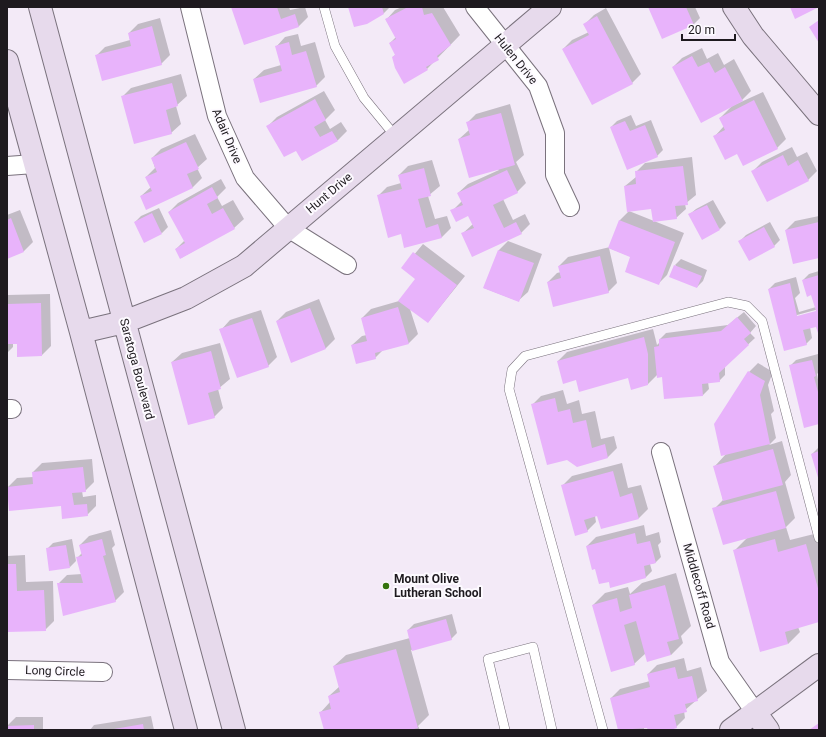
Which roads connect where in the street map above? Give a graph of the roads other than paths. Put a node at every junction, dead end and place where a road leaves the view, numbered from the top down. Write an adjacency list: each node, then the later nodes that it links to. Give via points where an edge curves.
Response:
1 (40, 7): 16 (main road, Saratoga Boulevard)
2 (190, 7): 14 (street, Adair Drive, via 217,116 245,178)
3 (324, 7): 10 (lane, via 335,46 364,98)
4 (474, 7): 7 (street, Hulen Drive)
5 (550, 7): 7 (main road, Hunt Drive)
6 (734, 7): 9 (main road, via 753,36)
7 (505, 44): 10 (main road, Hunt Drive); 13 (street, Hulen Drive, via 538,86 555,133 555,175)
8 (7, 61): 11 (main road)
9 (819, 114)
10 (396, 137): 14 (main road, Hunt Drive)
11 (34, 164): 12 (street); 17 (main road)
12 (7, 166)
13 (570, 207)
14 (288, 228): 15 (street, Adair Drive); 16 (main road, Hunt Drive, via 244,266 186,298)
15 (346, 265)
16 (124, 322): 17 (main road, Hunt Drive); 25 (main road, Saratoga Boulevard)
17 (81, 332): 24 (main road)
18 (661, 452): 23 (street, Middlecoff Road, via 720,662)
19 (819, 538): 28 (lane, via 762,321 747,306 728,302 525,356 512,370 509,389)
20 (819, 665): 23 (main road)
21 (7, 670): 22 (street, Long Circle)
22 (103, 672)
23 (755, 712): 29 (main road); 30 (main road)
24 (186, 730)
25 (234, 730)
26 (504, 730): 27 (lane, via 488,659 533,647)
27 (552, 730)
28 (603, 730)
29 (730, 730)
30 (768, 730)

